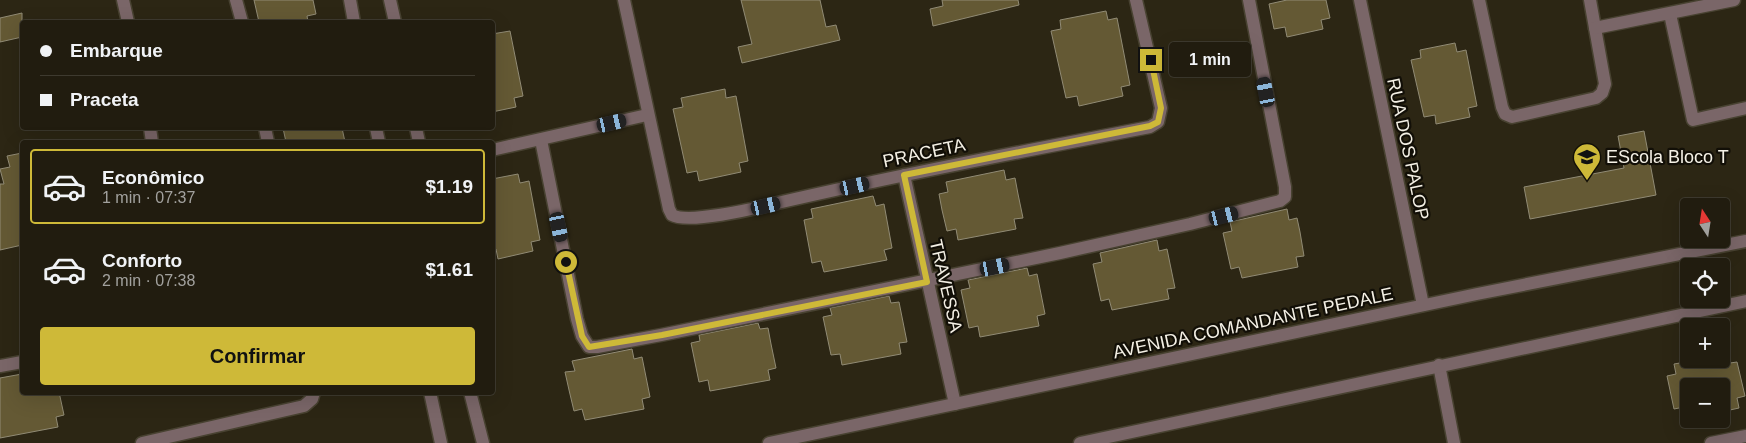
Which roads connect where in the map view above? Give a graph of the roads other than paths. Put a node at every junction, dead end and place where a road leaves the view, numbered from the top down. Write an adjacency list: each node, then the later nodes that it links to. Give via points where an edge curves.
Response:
1 (123, 0): 13 (street)
2 (236, 0): 14 (street)
3 (350, 0): 15 (street)
4 (390, 0): 16 (street)
5 (624, 0): 19 (street, PRACETA)
6 (1136, 0): 22 (street, PRACETA, via 1161,108 1158,122)
7 (1249, 0): 24 (street, via 1285,197 1190,224)
8 (1360, 0): 26 (street, RUA DOS PALOP)
9 (1479, 0): 17 (street, via 1502,107 1505,114 1512,117 1596,98 1602,93 1605,84)
10 (1590, 0): 17 (street)
11 (1734, 0): 12 (street)
12 (1670, 14): 17 (street); 18 (street, via 1693,120)
13 (128, 20)
14 (241, 20)
15 (354, 20)
16 (395, 20)
17 (1595, 28)
18 (1746, 108)
19 (647, 115): 20 (street); 22 (street, PRACETA, via 669,209 677,218 748,210)
20 (541, 140): 21 (street); 24 (street, via 577,319 589,347)
21 (495, 149)
22 (904, 175): 24 (street, TRAVESSA)
23 (1746, 241): 26 (street, AVENIDA COMANDANTE PEDALE)
24 (927, 282): 33 (street, TRAVESSA)
25 (1746, 301): 28 (street)
26 (1423, 305): 33 (street, AVENIDA COMANDANTE PEDALE)
27 (20, 362): 29 (street)
28 (1439, 365): 39 (street); 40 (street)
29 (0, 366)
30 (313, 395): 35 (street, via 304,406)
31 (431, 395): 36 (street)
32 (471, 395): 37 (street)
33 (956, 404): 38 (street, AVENIDA COMANDANTE PEDALE)
34 (1746, 436): 41 (street)
35 (142, 443)
36 (441, 443)
37 (482, 443)
38 (769, 443)
39 (1080, 443)
40 (1454, 443)
41 (1711, 443)

